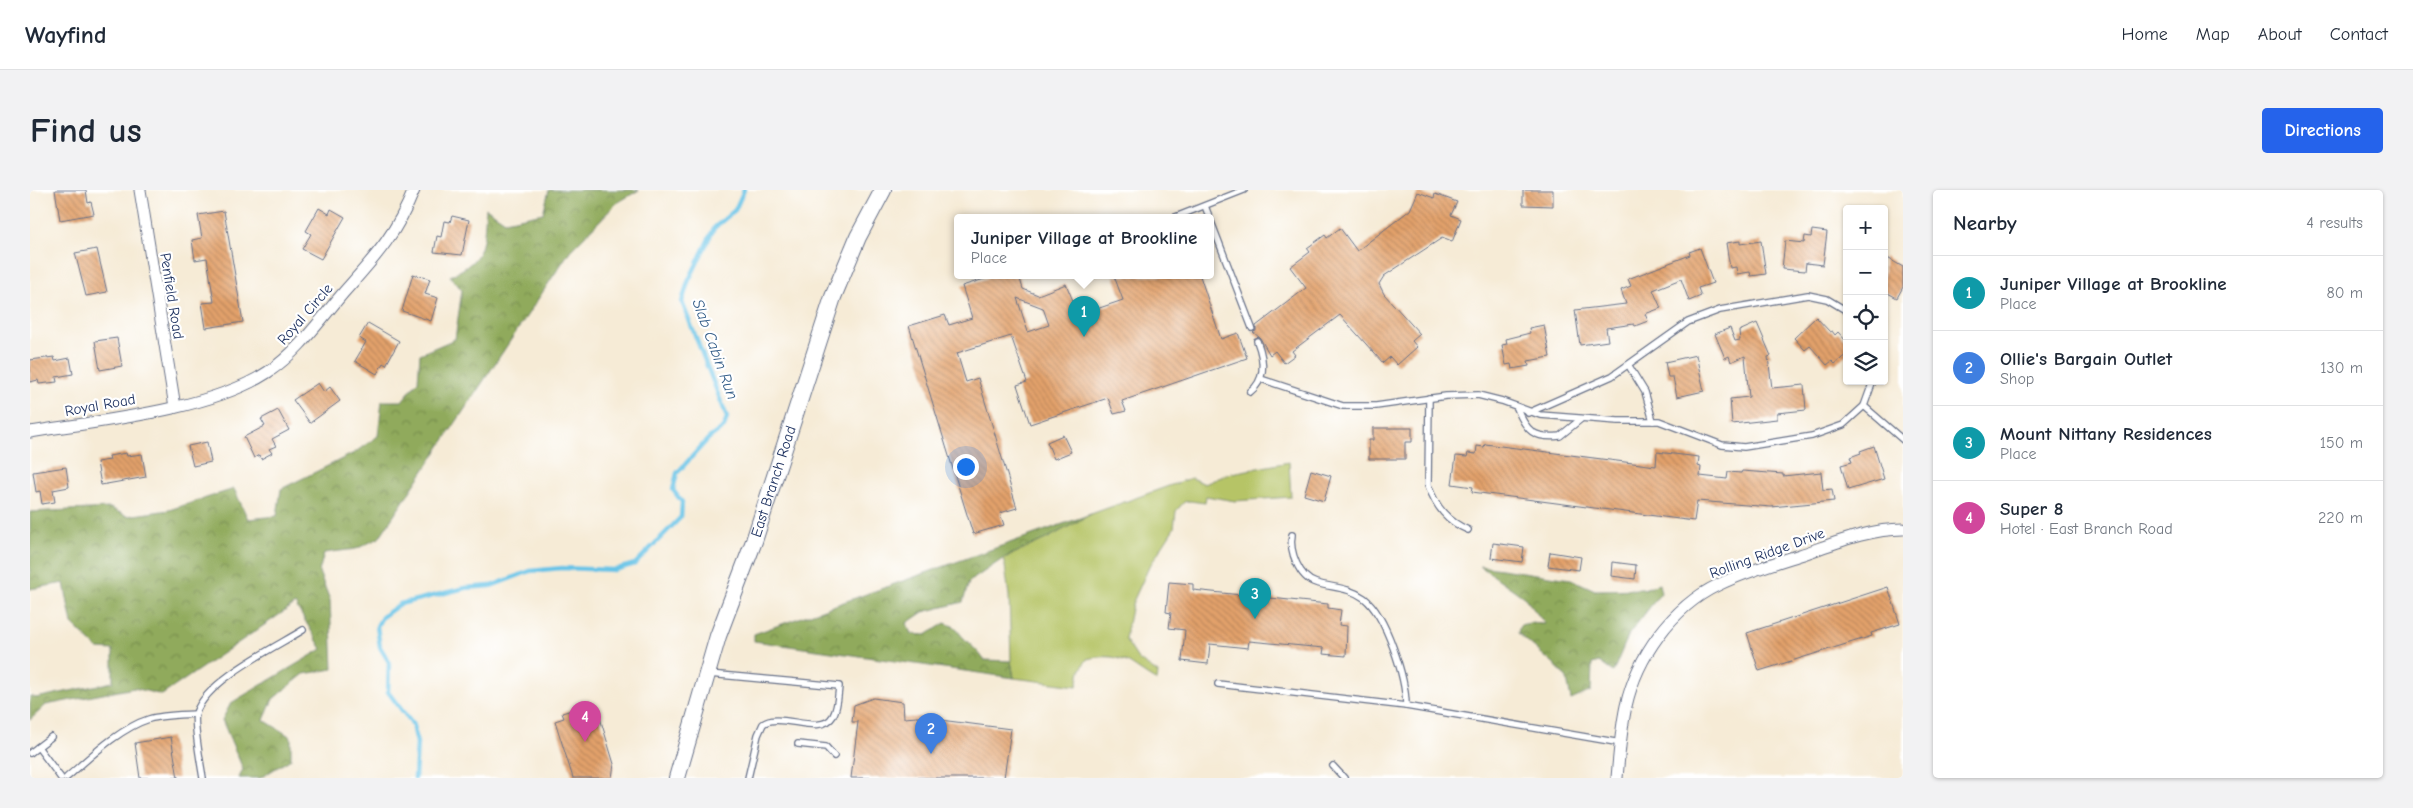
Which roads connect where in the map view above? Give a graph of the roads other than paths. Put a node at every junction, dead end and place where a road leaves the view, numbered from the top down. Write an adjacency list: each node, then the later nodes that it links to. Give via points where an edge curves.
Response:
1 (140, 190): 18 (street, Penfield Road)
2 (414, 190): 18 (street, Royal Circle, via 388,242 290,355 244,386)
3 (883, 190): 31 (main road, East Branch Road, via 858,237 833,297)
4 (1244, 190): 5 (lane)
5 (1205, 206): 6 (lane); 7 (lane)
6 (1184, 214)
7 (1208, 214)
8 (1214, 229): 10 (lane)
9 (1843, 309): 12 (lane, via 1827,299 1808,295 1720,310 1688,322)
10 (1252, 328)
11 (1257, 341): 13 (lane, via 1262,356)
12 (1628, 366): 20 (lane); 22 (lane, via 1645,392)
13 (1261, 379): 15 (lane); 16 (lane, via 1343,406 1376,406)
14 (1872, 385): 17 (lane)
15 (1250, 392)
16 (1429, 398): 19 (lane, via 1478,395); 28 (lane, via 1428,485 1446,517)
17 (1864, 406): 22 (lane, via 1843,425 1828,432 1744,447 1722,444 1672,424); 23 (lane)
18 (175, 407): 24 (street, Royal Road)
19 (1517, 408): 20 (lane); 21 (lane, via 1524,426 1538,435 1560,436)
20 (1528, 413): 21 (lane)
21 (1581, 419): 22 (lane)
22 (1653, 421)
23 (1892, 431): 25 (lane); 26 (lane)
24 (30, 432)
25 (1903, 435)
26 (1903, 440)
27 (1903, 529): 36 (street, Rolling Ridge Drive, via 1865,534 1762,567 1698,597 1650,648 1634,680)
28 (1468, 530)
29 (1292, 535): 33 (lane, via 1291,547 1298,566 1314,583 1350,590 1376,610 1404,683)
30 (303, 630): 34 (lane, via 225,678)
31 (707, 673): 45 (main road, East Branch Road); 46 (lane, via 839,686 834,715 827,722 774,720 763,724)
32 (1218, 684): 33 (lane)
33 (1406, 706): 36 (lane)
34 (196, 714): 43 (lane, via 150,719 138,724 96,752); 44 (lane)
35 (51, 737): 38 (lane)
36 (1621, 742): 48 (street, Rolling Ridge Drive)
37 (798, 744): 40 (lane, via 826,747)
38 (38, 747): 39 (lane); 42 (lane)
39 (30, 753)
40 (834, 756)
41 (1333, 766): 47 (lane)
42 (61, 778)
43 (66, 778)
44 (203, 778)
45 (678, 778)
46 (748, 778)
47 (1344, 778)
48 (1616, 778)

